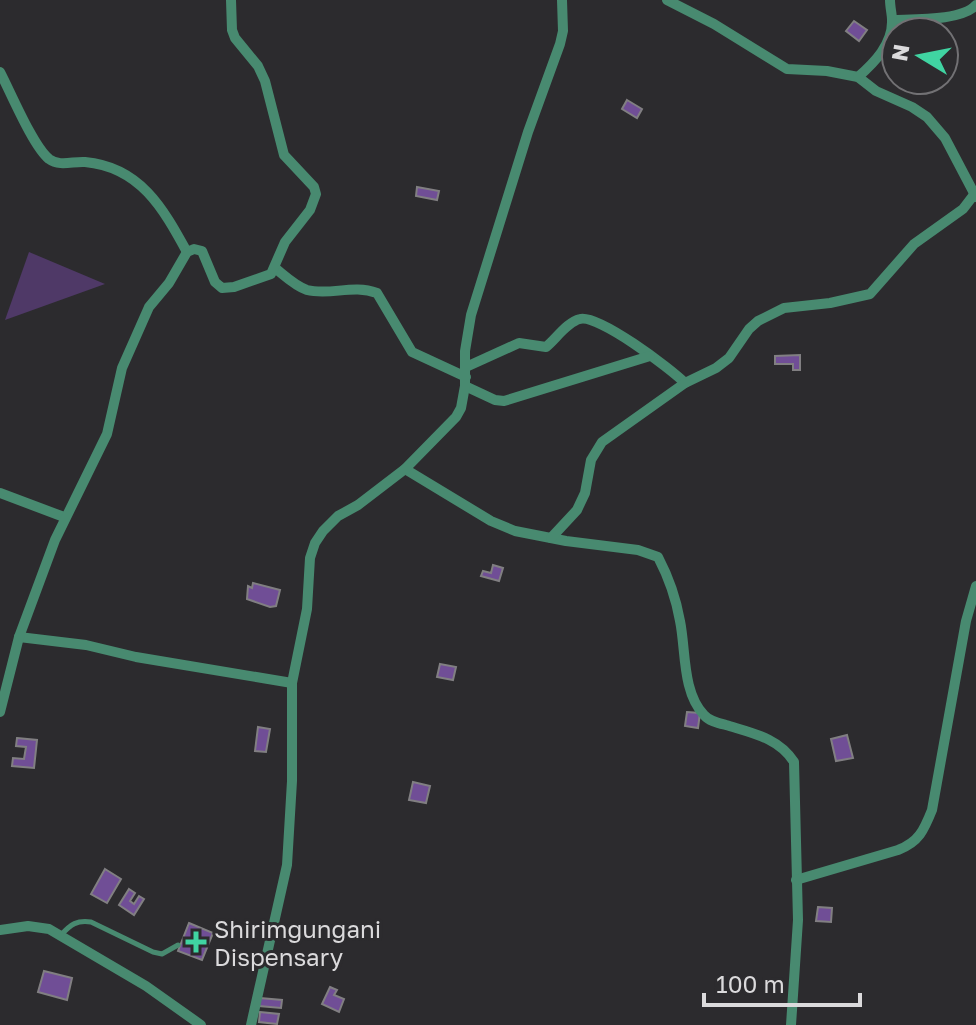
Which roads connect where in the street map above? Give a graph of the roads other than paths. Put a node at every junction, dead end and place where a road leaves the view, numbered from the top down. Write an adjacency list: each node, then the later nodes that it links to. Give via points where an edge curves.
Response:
1 (231, 0): 11 (street, via 232,30 265,81 284,155 316,194)
2 (562, 0): 13 (street, via 560,44 466,337)
3 (672, 2): 8 (street, via 787,69)
4 (976, 5): 5 (street, via 969,12)
5 (942, 16)
6 (880, 54): 8 (street)
7 (0, 72): 10 (street, via 49,159 126,173 142,184)
8 (858, 77): 9 (street, via 927,117 945,138)
9 (975, 194): 14 (street, via 914,244 870,294 784,308 758,321 716,368)
10 (187, 252): 11 (street, via 202,251 222,288 263,279); 17 (street, via 149,307 122,368 104,444)
11 (275, 268): 13 (street, via 311,291 350,288 377,293 412,352)
12 (650, 356): 13 (street, via 504,401); 13 (street, via 597,322 581,318 546,347 519,343); 14 (street)
13 (466, 377): 15 (street, via 456,417)
14 (685, 383): 18 (street, via 595,450 577,510)
15 (405, 469): 18 (street, via 491,521); 21 (street, via 338,516 315,543)
16 (0, 493): 17 (street)
17 (64, 517): 20 (street)
18 (551, 538): 23 (street, via 658,557 680,622 692,695 703,715 766,738 794,762)
19 (976, 586): 23 (street, via 932,810 921,836 912,845)
20 (19, 637): 21 (street); 22 (street)
21 (292, 683): 28 (street, via 287,865)
22 (0, 712)
23 (796, 880): 29 (street)
24 (0, 930): 25 (street, via 28,926)
25 (60, 935): 26 (lane, via 81,921 153,952 162,954); 27 (street)
26 (178, 945)
27 (201, 1025)
28 (251, 1025)
29 (791, 1025)

